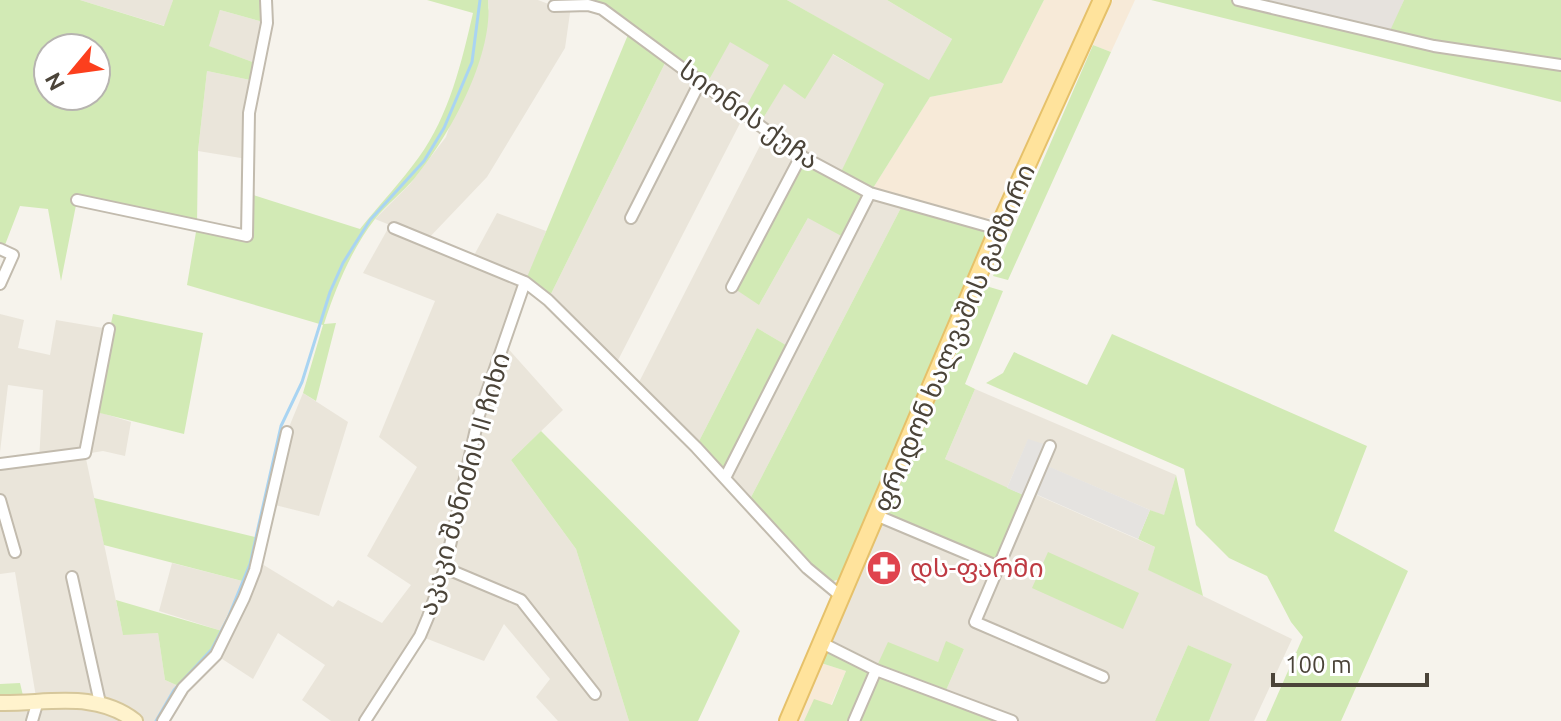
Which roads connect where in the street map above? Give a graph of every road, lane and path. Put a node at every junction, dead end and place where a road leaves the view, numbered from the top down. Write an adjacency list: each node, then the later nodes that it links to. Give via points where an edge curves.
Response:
1 (266, 0): 9 (street, via 267,23 249,113 247,236)
2 (1102, 0): 12 (main road, ფრიდონ ხალვაშის გამზირი)
3 (1238, 0): 5 (street, via 1434,46)
4 (554, 6): 6 (street, სიონის ქუჩა, via 602,9)
5 (1561, 65)
6 (701, 80): 7 (street, სიონის ქუჩა); 10 (street)
7 (801, 156): 8 (street, სიონის ქუჩა); 16 (street)
8 (870, 193): 12 (street, სიონის ქუჩა); 21 (street)
9 (77, 200)
10 (631, 218)
11 (394, 228): 14 (street)
12 (998, 229): 23 (main road, ფრიდონ ხალვაშის გამზირი)
13 (0, 249): 15 (street, via 13,255)
14 (525, 282): 21 (street); 26 (street, აკაკი შანიძის II ჩიხი, via 479,415)
15 (0, 284)
16 (732, 287)
17 (109, 329): 20 (street, via 85,453)
18 (287, 432): 38 (street, via 244,598 216,655 183,688)
19 (1050, 446): 25 (street)
20 (0, 464)
21 (725, 478): 28 (street, via 807,568)
22 (0, 500): 24 (street)
23 (878, 516): 25 (street); 28 (main road, ფრიდონ ხალვაშის გამზირი)
24 (15, 552)
25 (999, 567): 31 (street, via 975,622)
26 (445, 568): 32 (street, via 521,600); 39 (street, აკაკი შანიძის II ჩიხი, via 420,636)
27 (72, 577): 34 (street)
28 (842, 597): 29 (main road, ფრიდონ ხალვაშის გამზირი)
29 (822, 643): 30 (street); 40 (main road, ფრიდონ ხალვაშის გამზირი)
30 (876, 670): 41 (street); 42 (street)
31 (1103, 677)
32 (595, 694)
33 (0, 703): 35 (street)
34 (100, 703): 35 (street, via 73,699); 37 (street)
35 (37, 704): 36 (street)
36 (32, 721)
37 (135, 721)
38 (163, 721)
39 (365, 721)
40 (788, 721)
41 (854, 721)
42 (1012, 721)

